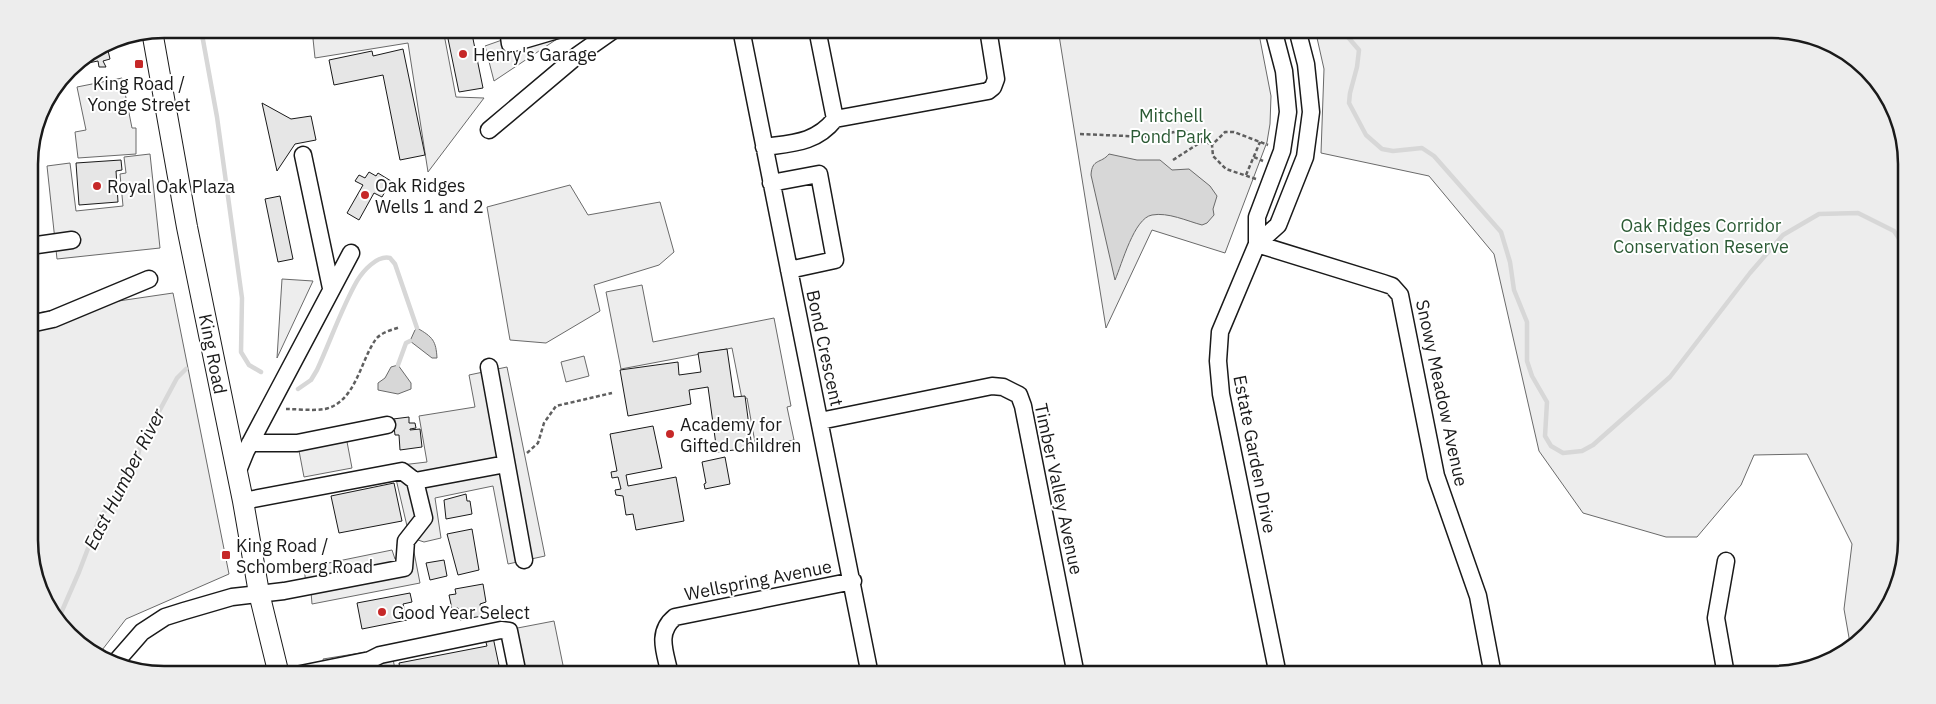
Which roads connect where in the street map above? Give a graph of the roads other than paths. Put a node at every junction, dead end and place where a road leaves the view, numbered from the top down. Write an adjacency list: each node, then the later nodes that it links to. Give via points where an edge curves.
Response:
1 (153, 38): 26 (main road, King Road, via 187,227)
2 (603, 38): 9 (street, via 564,66)
3 (743, 38): 10 (street, Bond Crescent)
4 (819, 38): 8 (street)
5 (989, 38): 8 (street, via 996,79 988,91)
6 (1275, 38): 14 (street, Estate Garden Drive, via 1284,71 1288,112 1282,151 1256,217)
7 (1299, 38): 14 (street, Estate Garden Drive, via 1306,64 1311,112 1305,158 1278,225)
8 (835, 120): 10 (street, via 814,138)
9 (489, 130)
10 (764, 147): 12 (street, Bond Crescent)
11 (304, 155): 19 (street)
12 (771, 183): 17 (street, Bond Crescent); 17 (street, via 819,174 835,260)
13 (72, 240): 15 (street)
14 (1257, 244): 40 (street, Estate Garden Drive, via 1220,332 1218,361 1221,394); 41 (street, Snowy Meadow Avenue, via 1392,286 1400,295 1436,476 1476,590)
15 (38, 245)
16 (351, 253): 19 (street)
17 (789, 270): 22 (street, Bond Crescent)
18 (149, 279): 20 (street)
19 (331, 288): 24 (street)
20 (38, 322)
21 (489, 367): 25 (street)
22 (820, 421): 31 (street, Bond Crescent); 39 (street, Timber Valley Avenue, via 992,386 1003,387 1019,395)
23 (386, 425): 24 (street, via 357,439)
24 (250, 443): 26 (street)
25 (506, 464): 27 (street); 29 (street)
26 (237, 473): 28 (main road, King Road)
27 (415, 481): 28 (street, via 402,471); 32 (street, via 424,518 406,541 404,568)
28 (243, 501): 32 (main road, King Road)
29 (524, 560)
30 (1726, 561): 42 (street, via 1716,618)
31 (853, 582): 37 (street, Wellspring Avenue, via 675,617 663,633); 38 (street, Bond Crescent)
32 (259, 593): 33 (street, via 232,597 165,618 142,632); 34 (main road, King Road)
33 (118, 658)
34 (277, 666)
35 (340, 666): 36 (street, via 501,630 509,631)
36 (516, 666)
37 (668, 666)
38 (868, 666)
39 (1074, 666)
40 (1276, 666)
41 (1491, 666)
42 (1724, 666)

